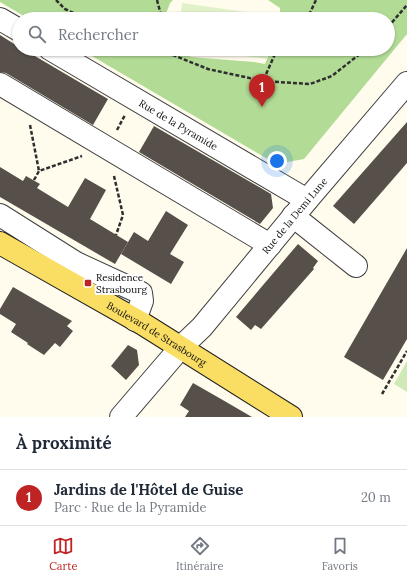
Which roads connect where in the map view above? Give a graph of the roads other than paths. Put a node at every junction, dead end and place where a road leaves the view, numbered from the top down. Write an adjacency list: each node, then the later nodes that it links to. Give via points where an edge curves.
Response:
1 (0, 19): 2 (street)
2 (12, 26)
3 (62, 56): 6 (street, Rue de la Pyramide, via 135,99)
4 (407, 83): 6 (street, Rue de la Demi Lune)
5 (0, 84): 9 (street)
6 (300, 208): 9 (street, Rue de la Demi Lune); 10 (street, Rue de la Pyramide)
7 (0, 215): 11 (street, via 76,263 141,293 142,301)
8 (0, 242): 11 (main road, Boulevard de Strasbourg)
9 (270, 245): 12 (street, Rue de la Demi Lune, via 202,327)
10 (356, 266)
11 (135, 320): 12 (main road, Boulevard de Strasbourg)
12 (181, 347): 13 (street, Rue de la Demi Lune); 14 (main road, Boulevard de Strasbourg)
13 (121, 417)
14 (291, 417)

